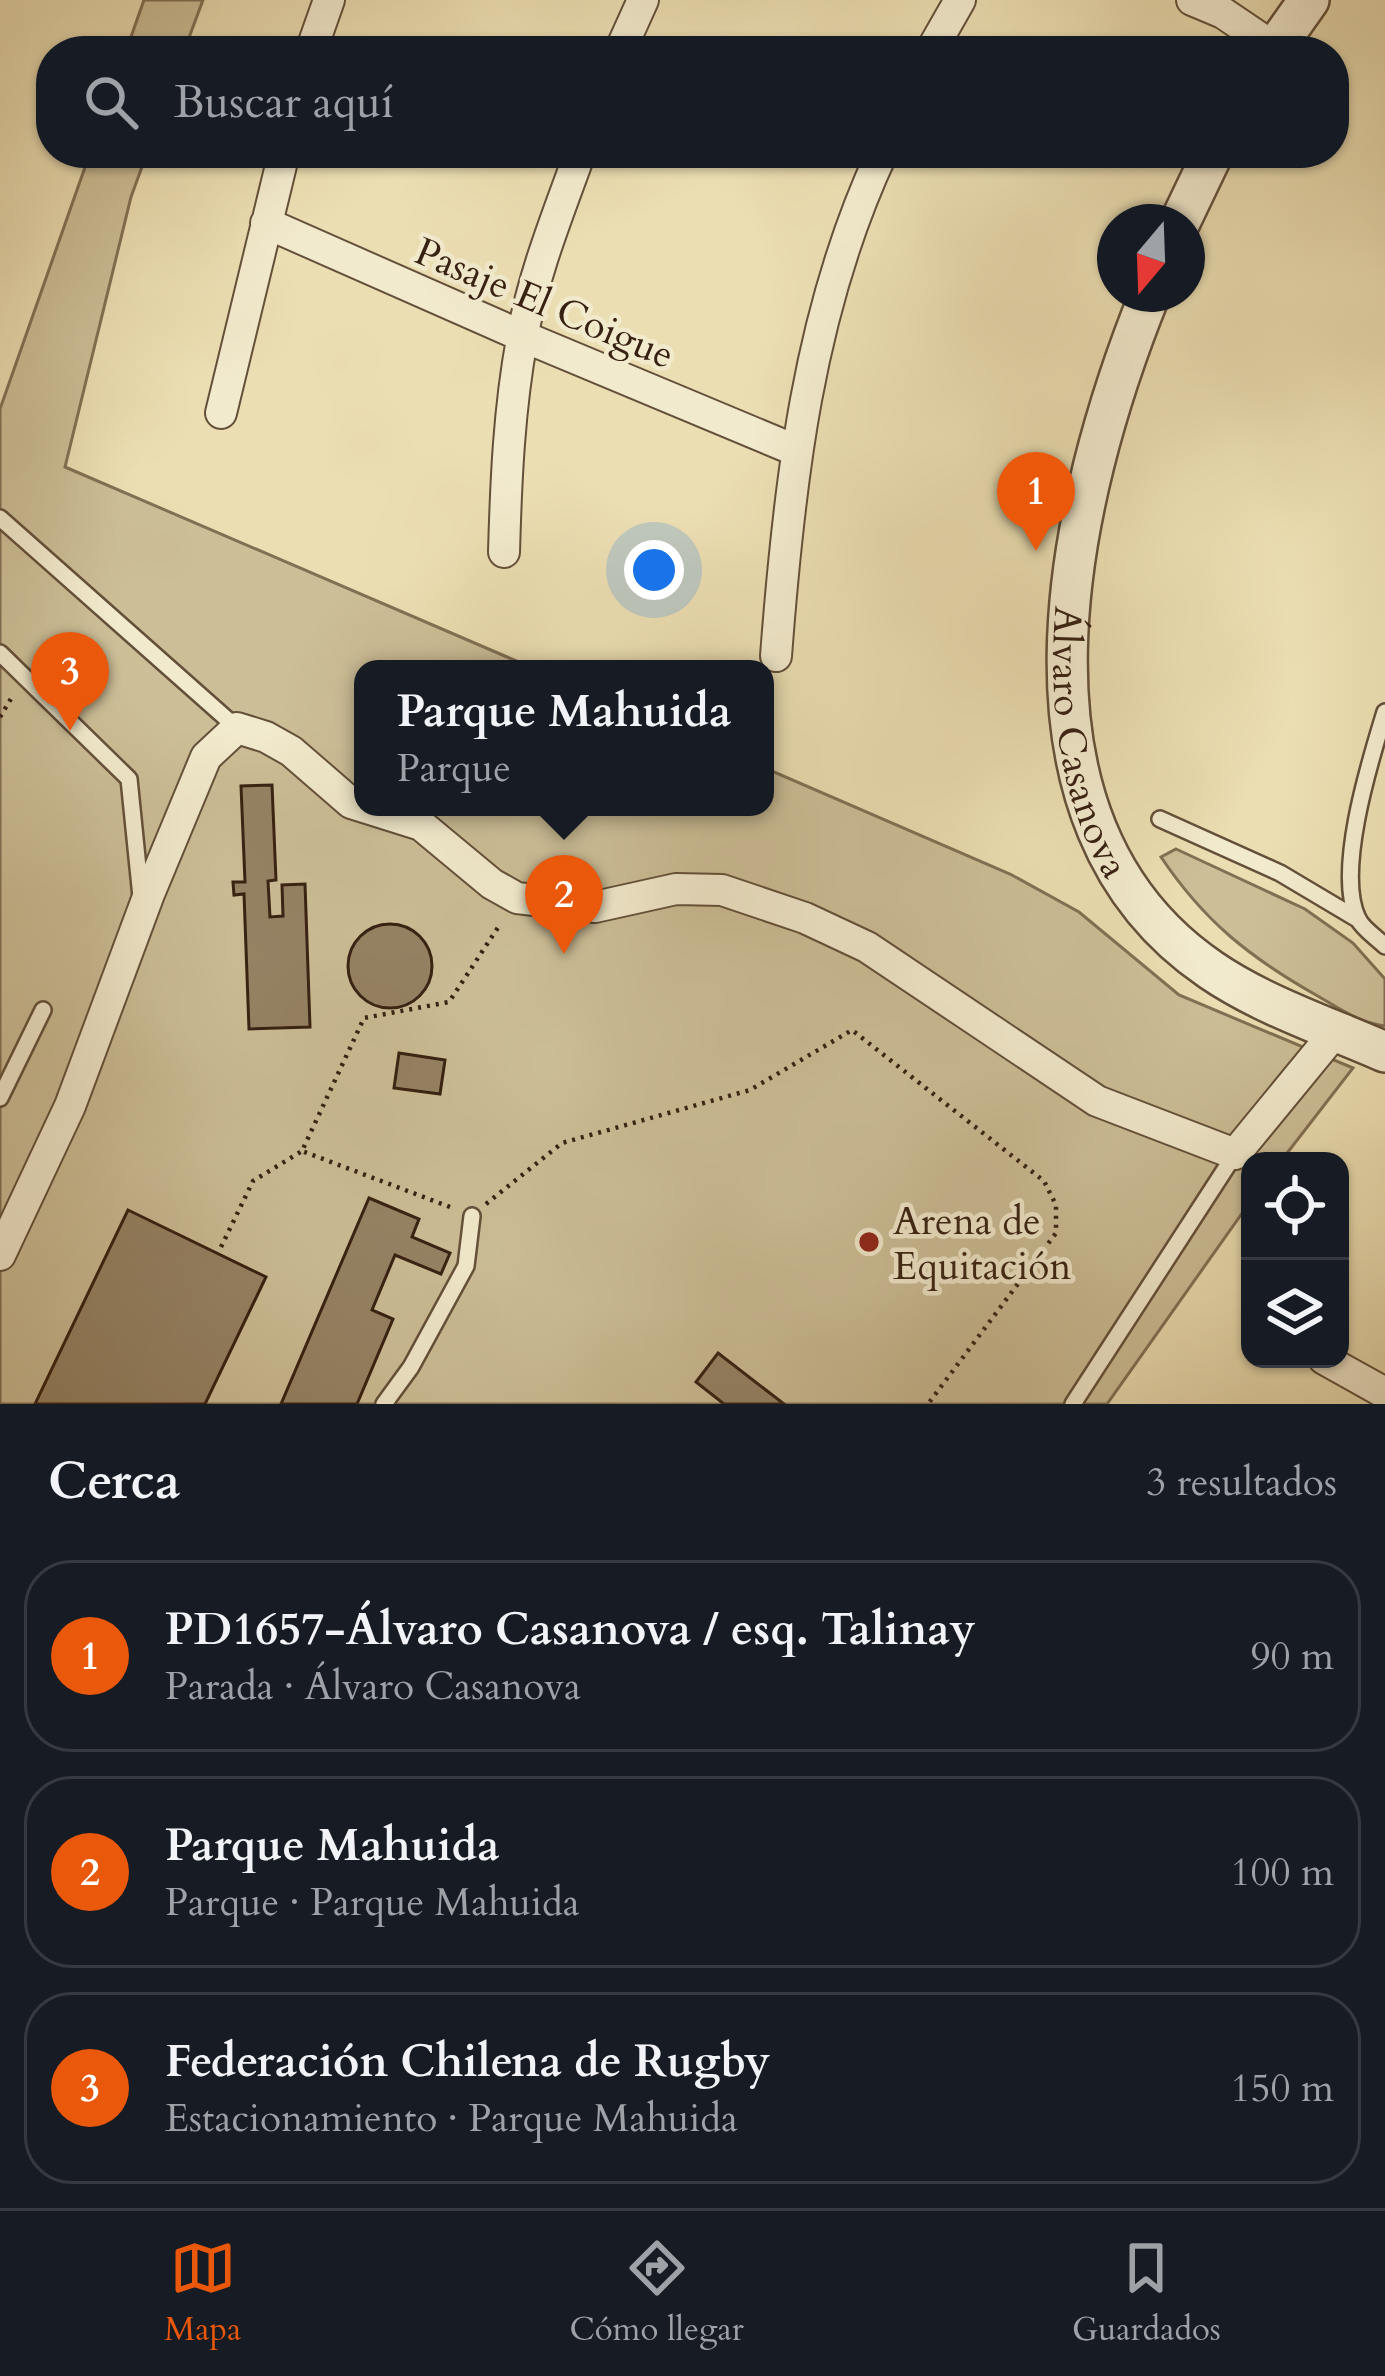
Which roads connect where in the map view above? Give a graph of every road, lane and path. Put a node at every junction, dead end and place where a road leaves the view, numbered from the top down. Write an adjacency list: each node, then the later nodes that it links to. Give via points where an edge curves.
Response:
1 (329, 0): 6 (street)
2 (643, 0): 7 (street)
3 (960, 0): 8 (street)
4 (1192, 0): 9 (street)
5 (1296, 4): 10 (street)
6 (316, 36)
7 (627, 36)
8 (940, 36)
9 (1255, 36)
10 (1281, 36)
11 (280, 168): 16 (street)
12 (575, 168): 18 (street)
13 (876, 168): 20 (street, via 837,269)
14 (1206, 168): 15 (street)
15 (1189, 204)
16 (266, 223): 18 (street, Pasaje El Coigue); 19 (street)
17 (1143, 312): 35 (street, Álvaro Casanova, via 1112,399 1083,524 1066,662 1077,774 1118,870 1170,936 1212,971)
18 (522, 336): 20 (street, Pasaje El Coigue); 22 (street)
19 (220, 413)
20 (795, 450): 24 (street)
21 (0, 518): 26 (lane)
22 (504, 552)
23 (0, 653): 31 (lane, via 129,779)
24 (776, 656)
25 (1385, 712): 32 (lane, via 1357,818 1351,885)
26 (237, 728): 27 (street, via 291,751); 31 (street, via 206,757)
27 (354, 803)
28 (394, 816): 30 (street, via 421,825)
29 (1160, 819): 32 (lane, via 1280,873)
30 (518, 898): 38 (path, via 449,1002 364,1018); 39 (street, via 595,908 676,889 722,890 805,918 900,967 1097,1101)
31 (143, 911): 42 (street, via 70,1106)
32 (1359, 920): 33 (lane)
33 (1385, 946)
34 (44, 1010): 37 (lane)
35 (1336, 1031): 36 (street, Álvaro Casanova); 39 (street)
36 (1385, 1052)
37 (0, 1098)
38 (302, 1150): 40 (path); 41 (path, via 253,1180)
39 (1235, 1154): 47 (lane)
40 (472, 1216): 45 (lane, via 466,1265); 46 (path, via 562,1143 750,1090 852,1030 1044,1181 1056,1205 1056,1233)
41 (221, 1247)
42 (0, 1255)
43 (1340, 1368): 44 (street)
44 (1385, 1393)
45 (384, 1404)
46 (928, 1404)
47 (1073, 1404)

